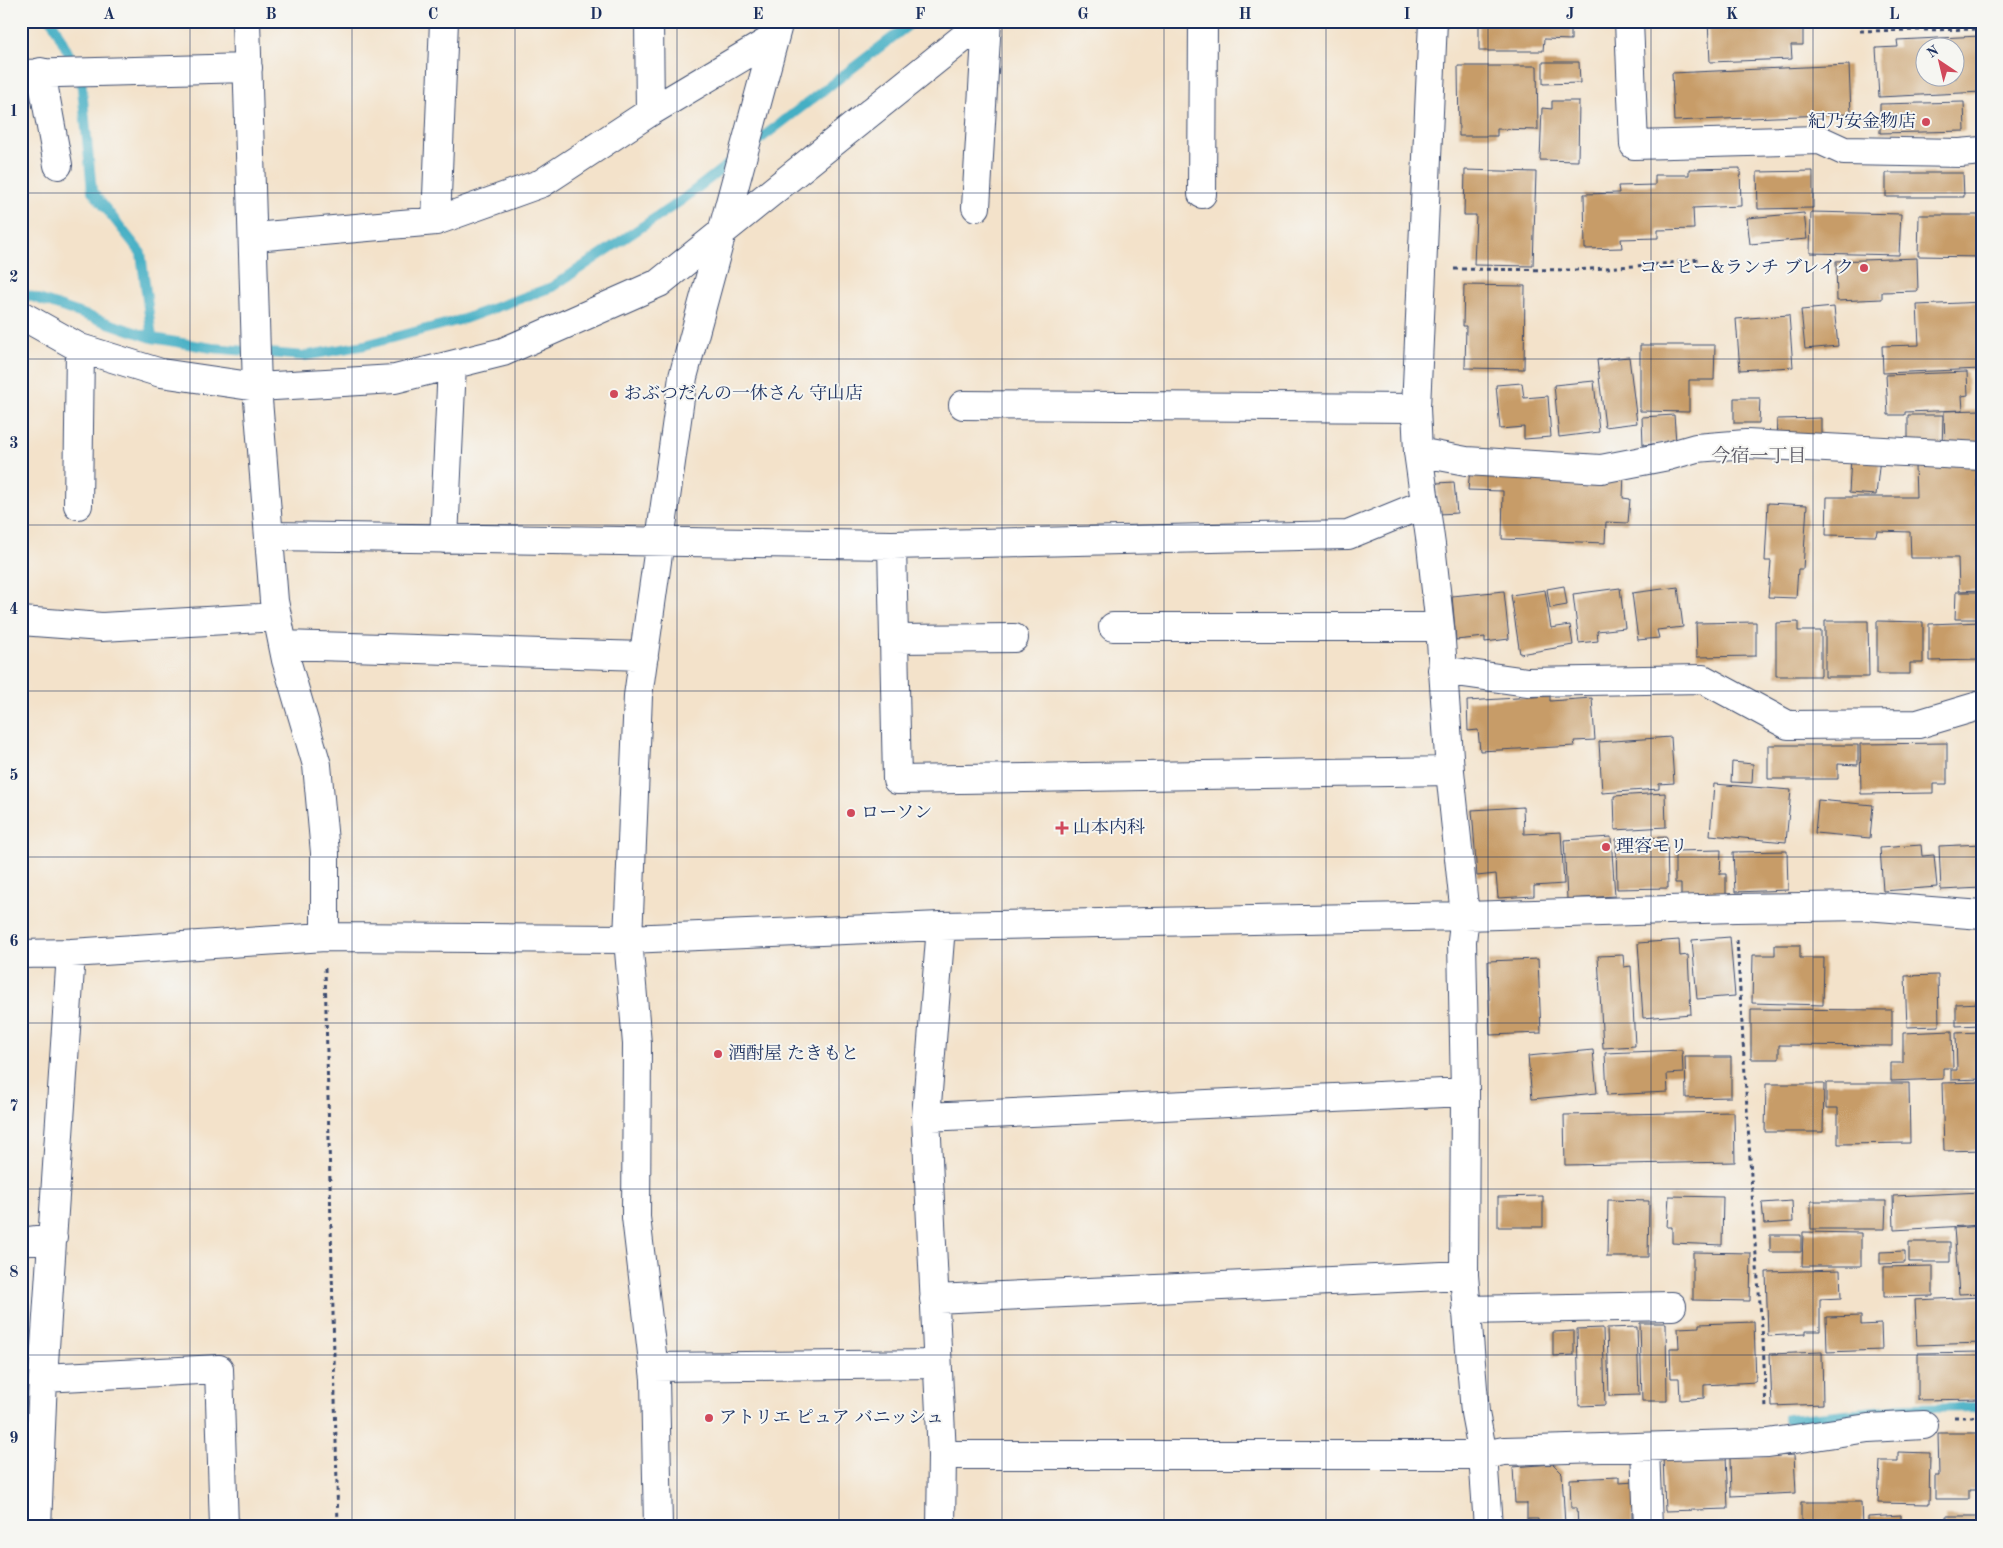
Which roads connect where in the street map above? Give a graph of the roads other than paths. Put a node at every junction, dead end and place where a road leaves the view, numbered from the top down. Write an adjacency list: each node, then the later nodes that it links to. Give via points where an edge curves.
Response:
1 (246, 21): 9 (street)
2 (444, 21): 16 (street)
3 (649, 21): 11 (street)
4 (986, 21): 15 (street); 17 (street)
5 (1203, 21): 14 (street)
6 (1433, 21): 24 (street)
7 (1629, 21): 12 (street, via 1634,145 1820,140 1844,150)
8 (776, 30): 11 (street); 17 (street)
9 (248, 68): 10 (street); 18 (street)
10 (31, 73): 13 (street)
11 (650, 112): 16 (street, via 542,183)
12 (1982, 151)
13 (58, 165)
14 (1202, 194)
15 (976, 207)
16 (436, 221): 18 (street)
17 (720, 235): 21 (street, via 660,283 503,352); 31 (street, via 684,377)
18 (254, 237): 22 (street)
19 (21, 315): 20 (street)
20 (80, 348): 22 (street, via 162,373); 28 (street)
21 (452, 365): 22 (street, via 395,379); 30 (street)
22 (257, 382): 29 (street)
23 (964, 405): 24 (street)
24 (1416, 408): 25 (street)
25 (1418, 452): 26 (street, via 1466,461 1601,469 1696,448 1746,444); 27 (street)
26 (1982, 456)
27 (1424, 504): 32 (street, via 1348,535); 36 (street)
28 (78, 505)
29 (270, 536): 30 (street); 33 (street)
30 (444, 539): 31 (street)
31 (660, 542): 32 (street); 40 (street)
32 (892, 545): 38 (street)
33 (277, 617): 34 (street, via 102,627); 39 (street)
34 (21, 621)
35 (1113, 627): 36 (street)
36 (1440, 627): 41 (street)
37 (1014, 638): 38 (street)
38 (894, 639): 43 (street, via 897,780)
39 (283, 645): 40 (street); 47 (street, via 317,765 324,853)
40 (644, 656): 48 (street, via 638,696)
41 (1442, 670): 42 (street, via 1527,682 1703,678 1788,725 1918,724); 43 (street)
42 (1982, 705)
43 (1450, 771): 45 (street)
44 (1982, 915): 45 (street, via 1866,906)
45 (1465, 916): 46 (street); 51 (street, via 1462,941)
46 (941, 926): 48 (street); 52 (street)
47 (325, 937): 48 (street); 49 (street)
48 (628, 939): 60 (street, via 637,1044 636,1217)
49 (71, 953): 50 (street); 53 (street)
50 (21, 954)
51 (1464, 1092): 52 (street); 55 (street)
52 (926, 1116): 56 (street)
53 (53, 1238): 54 (street); 61 (street)
54 (21, 1242)
55 (1464, 1275): 56 (street); 58 (street)
56 (934, 1299): 59 (street)
57 (1672, 1306): 58 (street)
58 (1466, 1310): 65 (street, via 1475,1412)
59 (937, 1364): 60 (street); 64 (street)
60 (654, 1367): 68 (street)
61 (43, 1378): 66 (street); 67 (street, via 219,1369)
62 (1924, 1425): 63 (street, via 1868,1428 1768,1443)
63 (1645, 1448): 65 (street, via 1504,1451); 71 (street)
64 (942, 1455): 65 (street); 69 (street)
65 (1483, 1455): 70 (street)
66 (37, 1527)
67 (224, 1527)
68 (658, 1527)
69 (942, 1527)
70 (1488, 1527)
71 (1648, 1527)

